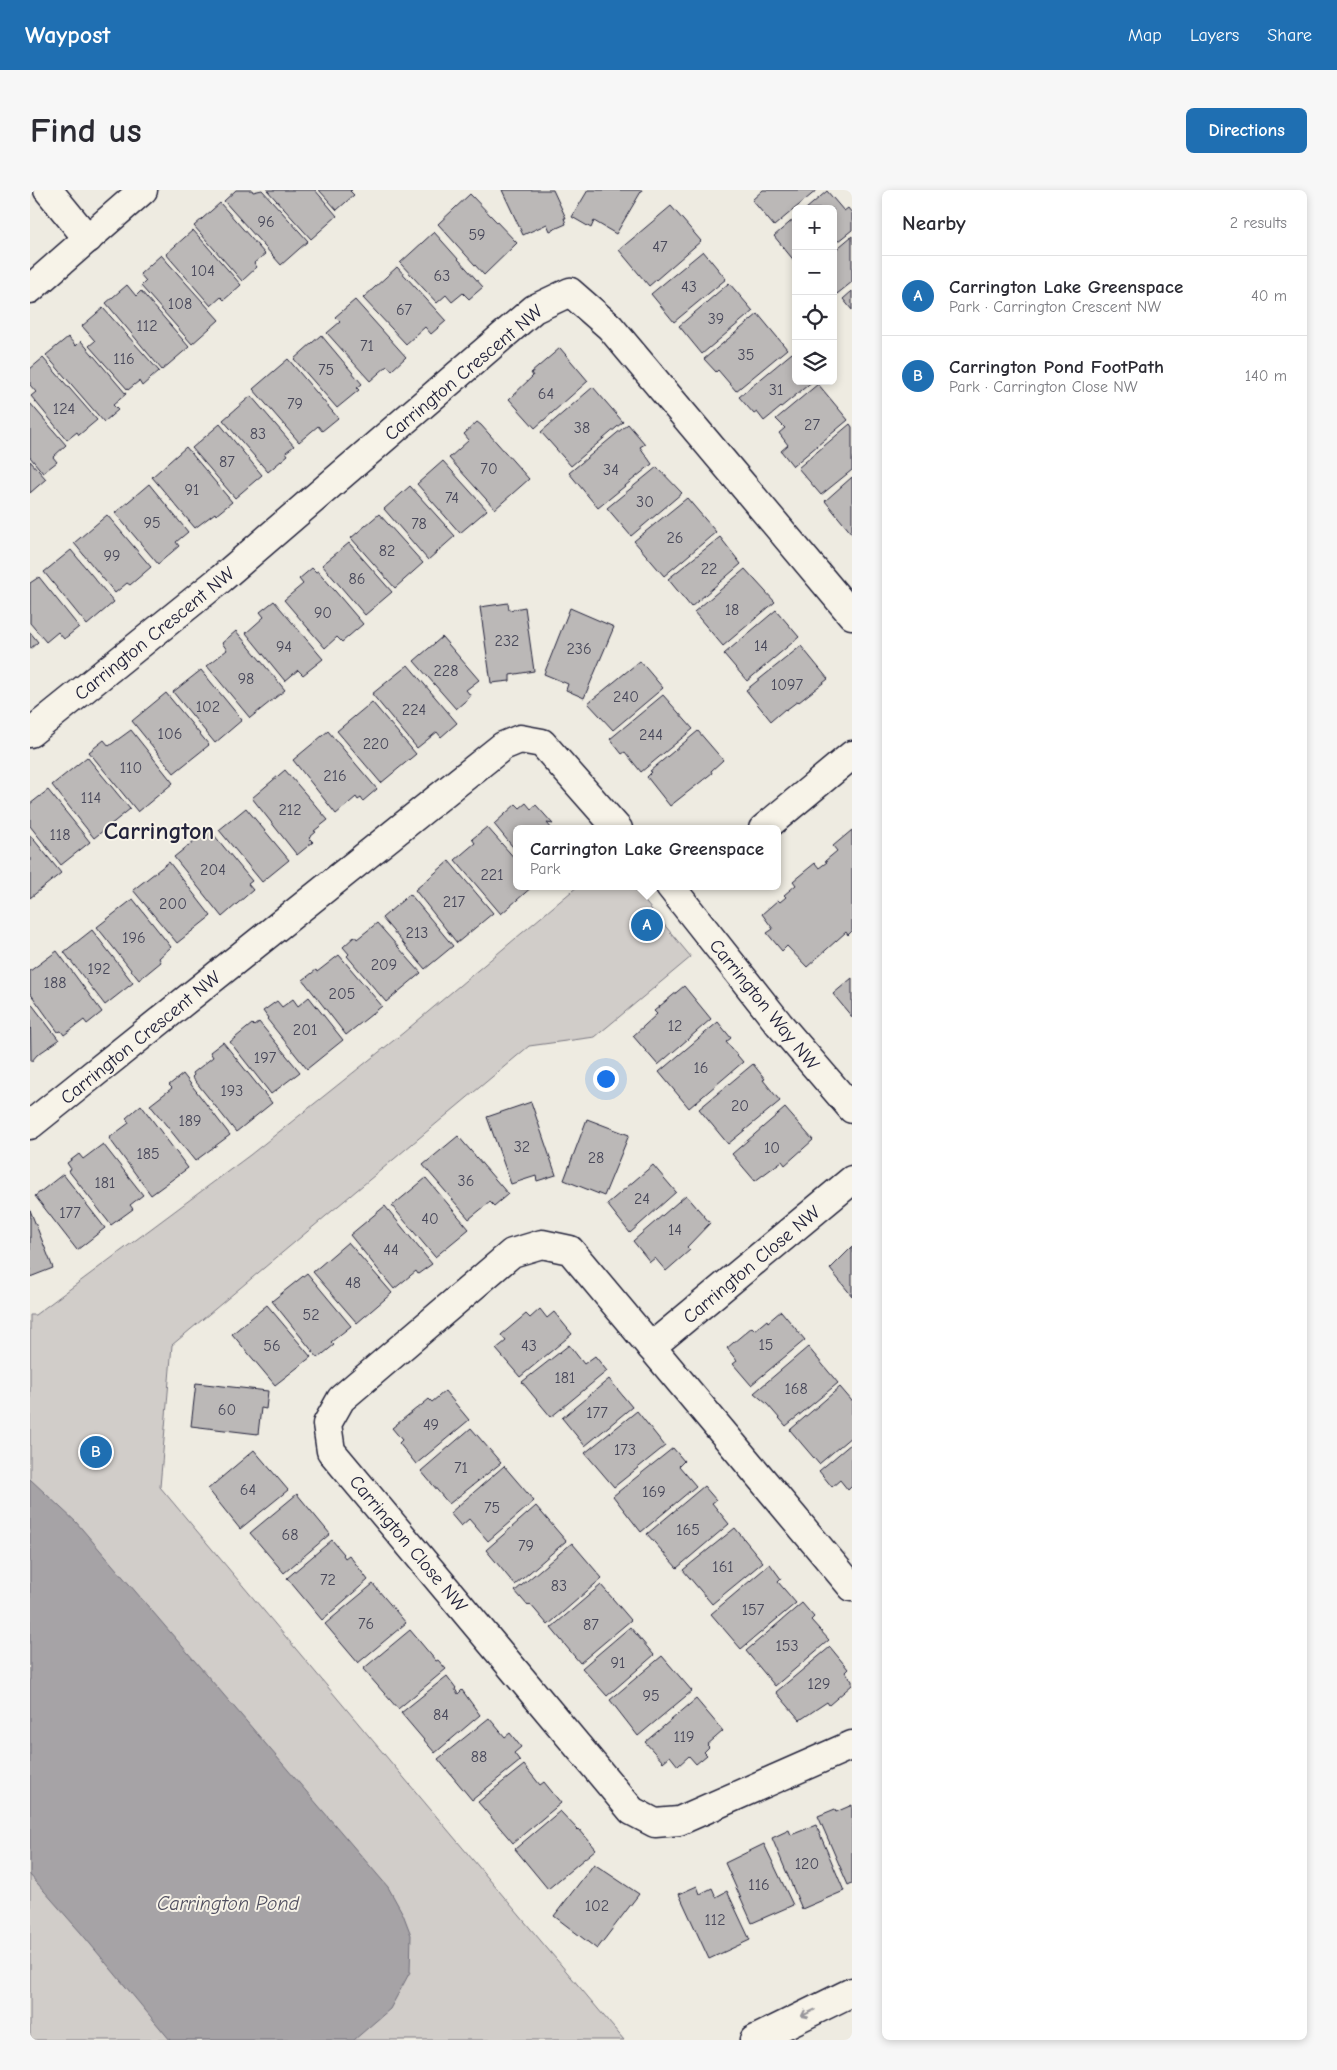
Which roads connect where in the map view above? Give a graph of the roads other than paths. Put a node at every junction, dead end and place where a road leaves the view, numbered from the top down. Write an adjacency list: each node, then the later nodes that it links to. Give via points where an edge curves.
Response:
1 (48, 190): 3 (street)
2 (143, 190): 3 (street)
3 (88, 238): 4 (street)
4 (30, 289)
5 (852, 615): 6 (street, Carrington Crescent NW, via 610,327 570,292 534,308 222,578)
6 (30, 733)
7 (852, 755): 9 (street)
8 (614, 825): 12 (street, Carrington Crescent NW, via 542,743 520,739 503,746)
9 (768, 825)
10 (681, 890): 11 (street, Carrington Way NW, via 779,1024)
11 (852, 1109)
12 (30, 1125)
13 (852, 1180): 14 (street, Carrington Close NW)
14 (651, 1347): 15 (street, Carrington Close NW); 16 (street, Carrington Close NW, via 570,1250 542,1244 512,1253 341,1399 327,1424 331,1450 632,1811 655,1823 679,1821)
15 (852, 1587)
16 (852, 1745)
17 (852, 1992): 18 (street, one-way to 18)
18 (754, 2040)

